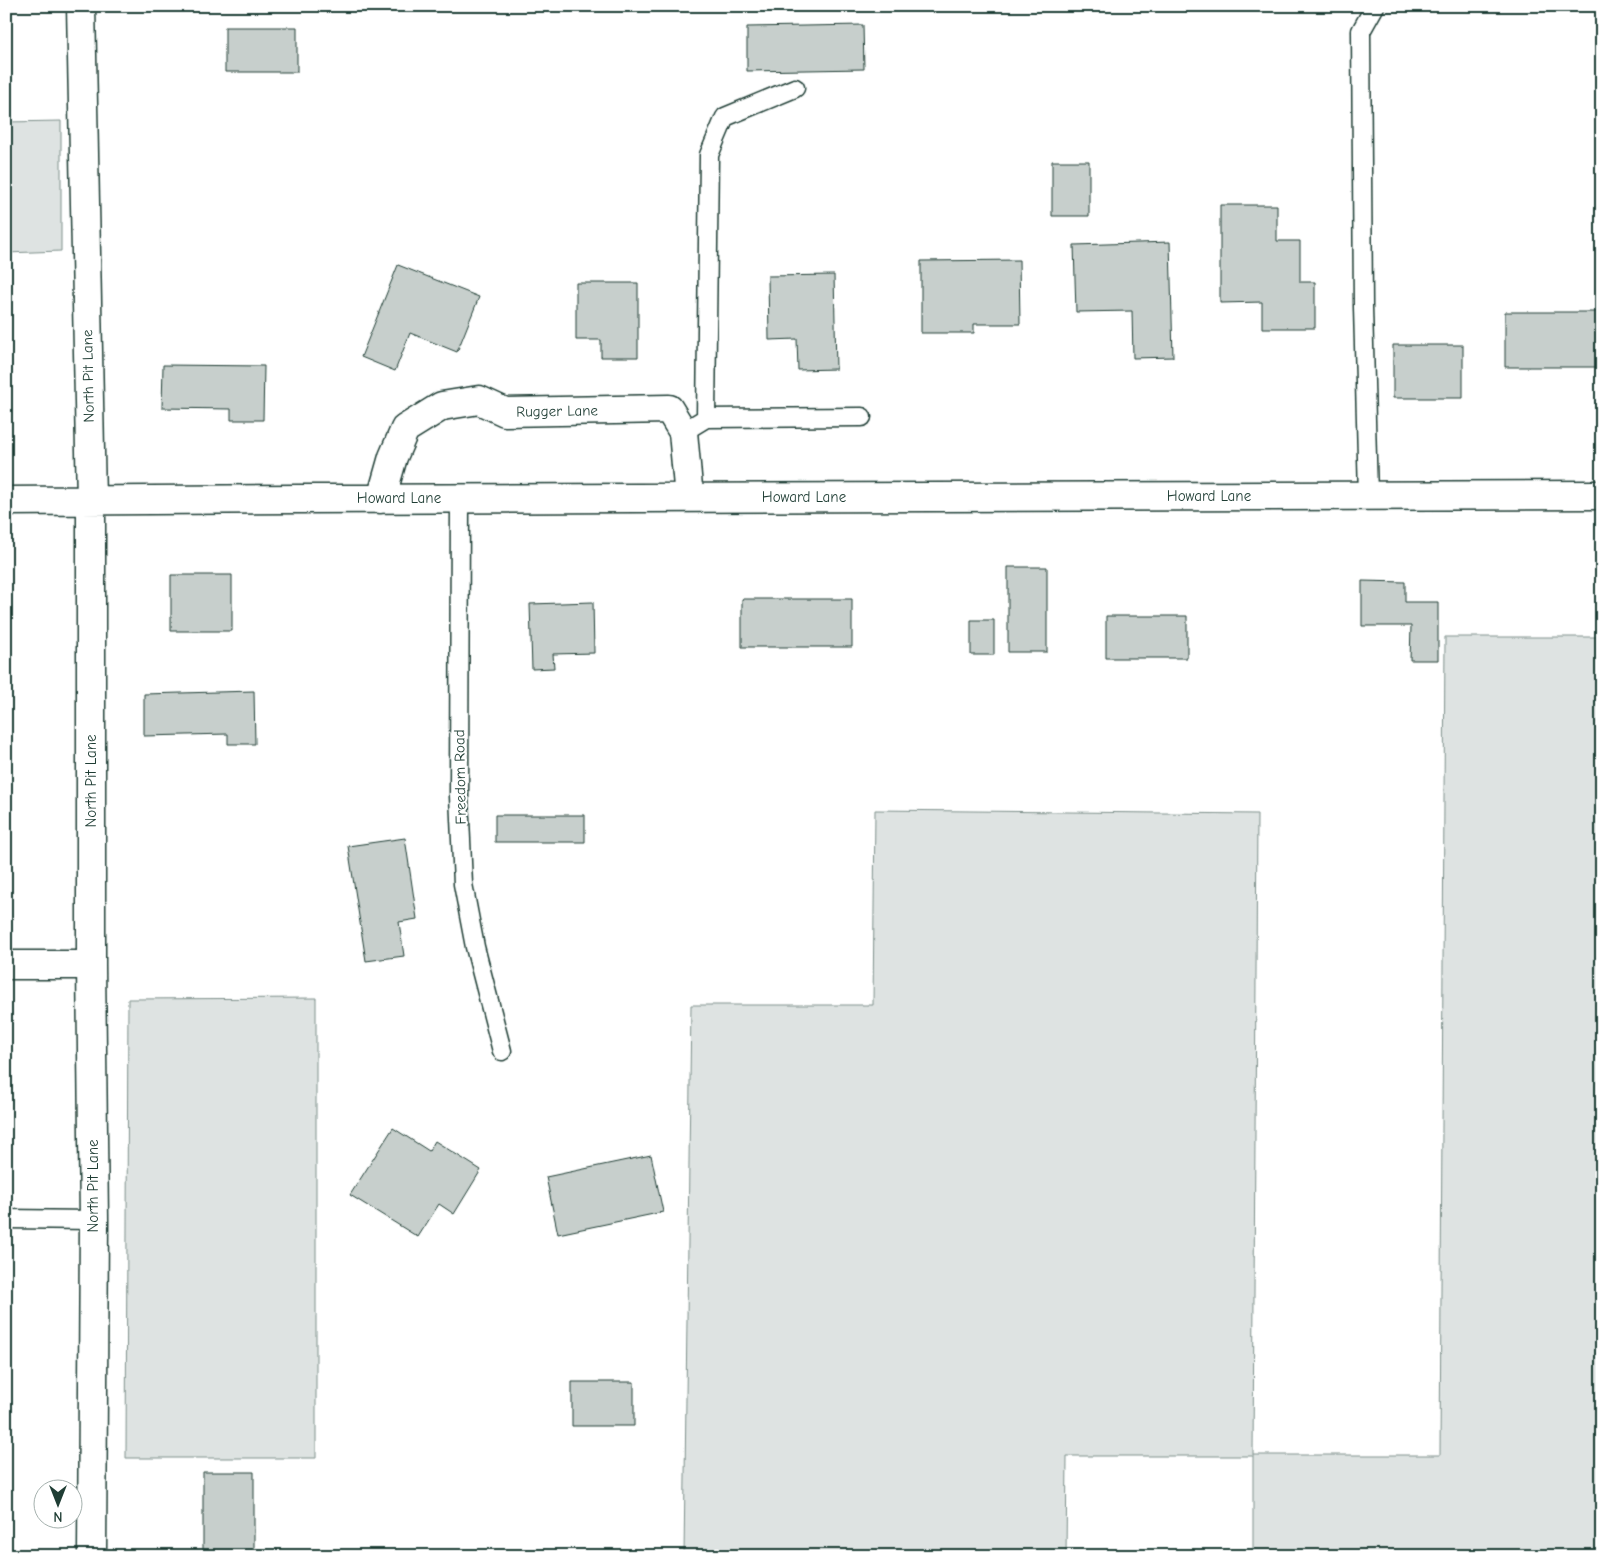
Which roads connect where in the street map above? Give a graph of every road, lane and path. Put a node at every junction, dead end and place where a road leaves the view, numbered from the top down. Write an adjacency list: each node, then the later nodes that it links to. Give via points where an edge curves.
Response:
1 (81, 6): 12 (street, North Pit Lane)
2 (1375, 6): 8 (lane, via 1361,31)
3 (795, 88): 5 (lane, via 725,117 709,155)
4 (862, 417): 5 (lane)
5 (706, 418): 6 (lane)
6 (682, 432): 10 (street, Rugger Lane); 11 (street, Rugger Lane, via 669,409 505,412 478,400 442,406 405,429)
7 (1602, 495): 8 (street, Howard Lane)
8 (1368, 496): 10 (street, Howard Lane)
9 (460, 498): 10 (street, Howard Lane); 11 (street, Howard Lane); 16 (lane, Freedom Road, via 458,796 463,884 475,947)
10 (689, 498)
11 (381, 499): 12 (street, Howard Lane)
12 (91, 500): 13 (street, Howard Lane); 15 (street, North Pit Lane)
13 (6, 501)
14 (6, 965): 15 (street)
15 (91, 965): 18 (street, North Pit Lane)
16 (502, 1051)
17 (6, 1219): 18 (lane)
18 (94, 1220): 19 (street, North Pit Lane)
19 (92, 1556)

